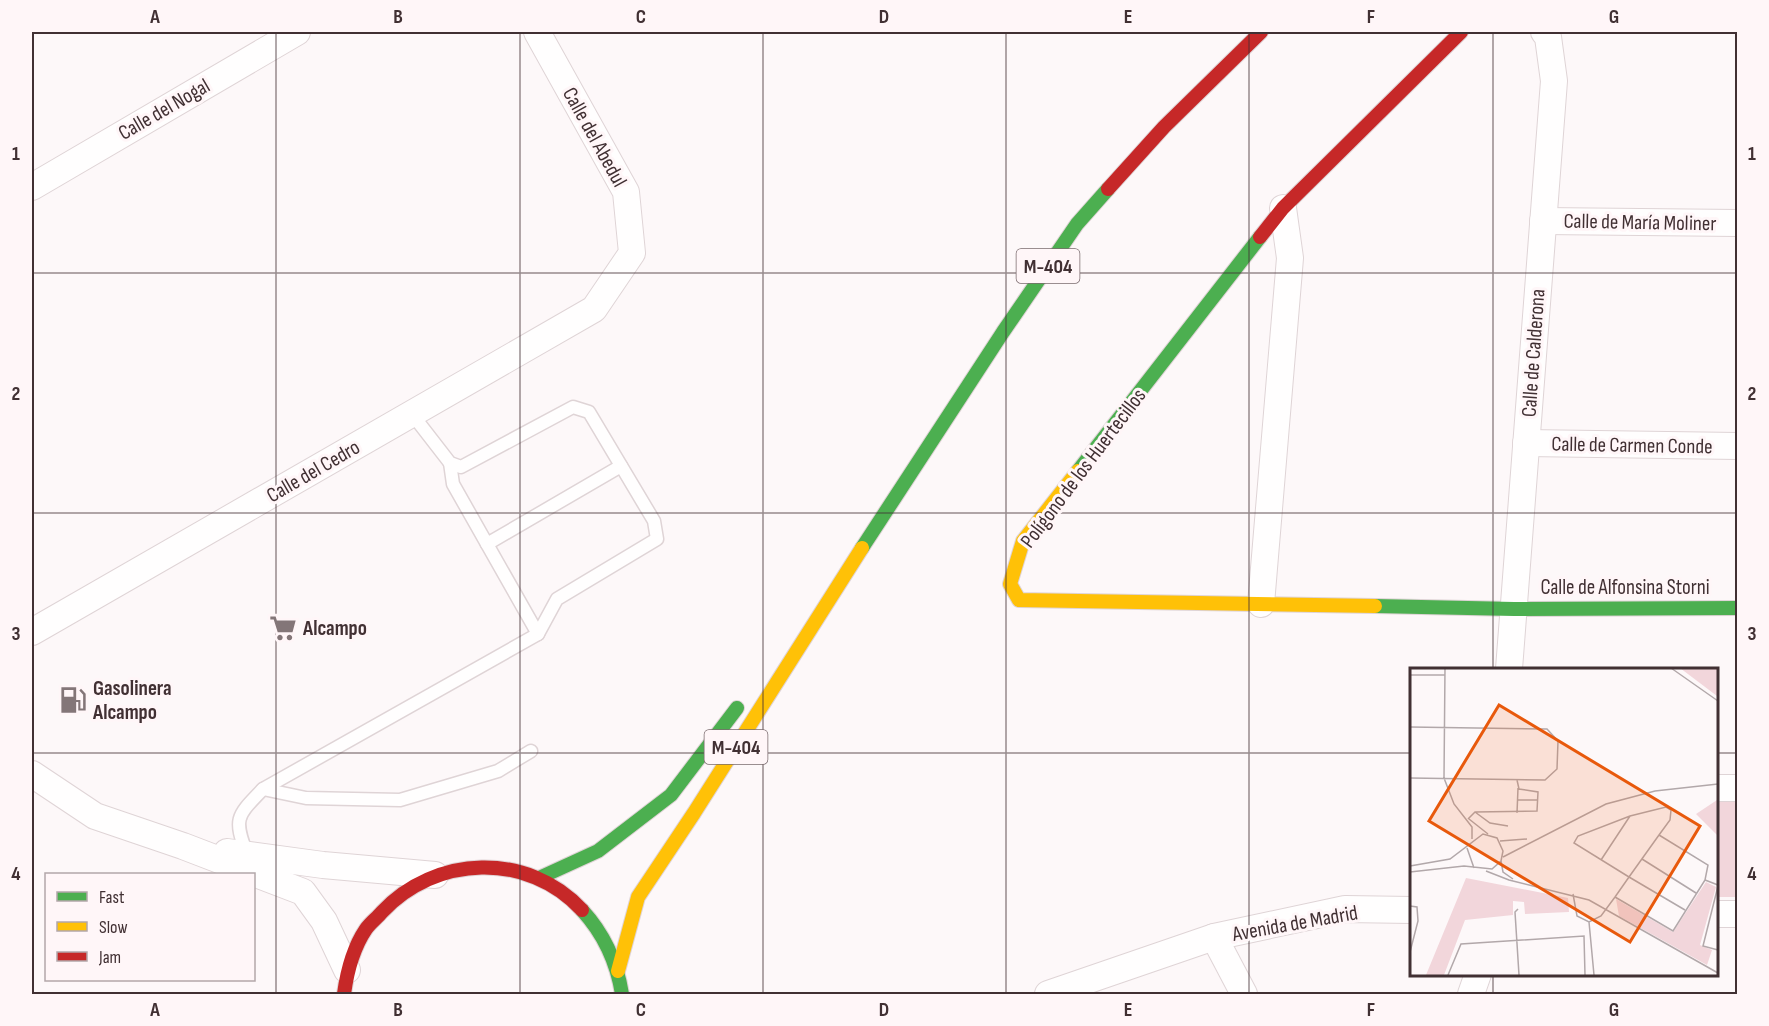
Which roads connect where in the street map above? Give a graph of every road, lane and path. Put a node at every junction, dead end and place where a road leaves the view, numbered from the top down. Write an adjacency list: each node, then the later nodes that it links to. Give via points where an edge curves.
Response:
1 (297, 32): 6 (street, Calle del Nogal)
2 (537, 32): 10 (street, Calle del Abedul, via 626,192 632,253)
3 (1261, 32): 16 (main road, M-404, via 1164,127 1077,224)
4 (1461, 32): 7 (main road, Polígono de los Huertecillos)
5 (1546, 34): 8 (street, Calle de Calderona, via 1554,81)
6 (32, 187)
7 (1282, 208): 18 (street, via 1290,258); 18 (main road, Polígono de los Huertecillos, via 1023,541 1010,584 1019,600)
8 (1543, 220): 9 (street, Calle de María Moliner); 12 (street, Calle de Calderona)
9 (1737, 223)
10 (594, 309): 11 (street, Calle del Cedro)
11 (412, 414): 14 (lane); 21 (street, Calle del Cedro)
12 (1526, 443): 13 (street, Calle de Carmen Conde); 20 (street, Calle de Calderona)
13 (1737, 446)
14 (450, 463): 15 (lane, via 461,467 573,407 589,412); 17 (lane, via 453,484)
15 (621, 466): 17 (lane); 22 (lane, via 654,521 657,538 557,599)
16 (873, 531): 23 (main road, M-404); 41 (main road, M-404, via 638,897)
17 (487, 544): 22 (lane)
18 (1261, 604): 20 (main road, Polígono de los Huertecillos)
19 (1737, 608): 20 (main road, Calle de Alfonsina Storni)
20 (1514, 609): 24 (street, Calle de Calderona)
21 (32, 632)
22 (538, 634): 30 (lane)
23 (775, 659)
24 (1509, 668)
25 (747, 696): 36 (main road, M-404, via 671,795 598,851)
26 (531, 751): 30 (lane, via 498,771 400,800 306,798)
27 (32, 774): 31 (street, via 94,816)
28 (1718, 788): 29 (street)
29 (1737, 788)
30 (263, 789): 32 (lane, via 242,812 238,832)
31 (183, 846): 32 (street); 33 (street)
32 (247, 854): 35 (street)
33 (253, 873)
34 (255, 874): 43 (street, via 303,892 324,921)
35 (435, 875): 36 (main road, M-404, via 469,867 507,869); 43 (main road, M-404, via 396,897 366,929)
36 (539, 878): 41 (main road, M-404, via 574,900 597,926)
37 (1410, 910): 40 (street, Avenida de Madrid, via 1345,909)
38 (1718, 914): 39 (street)
39 (1737, 915)
40 (1214, 937): 45 (street, Avenida de Madrid); 46 (street, Avenida de Madrid)
41 (618, 970): 44 (main road, M-404)
42 (1478, 975): 47 (street)
43 (346, 982)
44 (622, 994)
45 (1048, 994)
46 (1244, 994)
47 (1471, 994)

